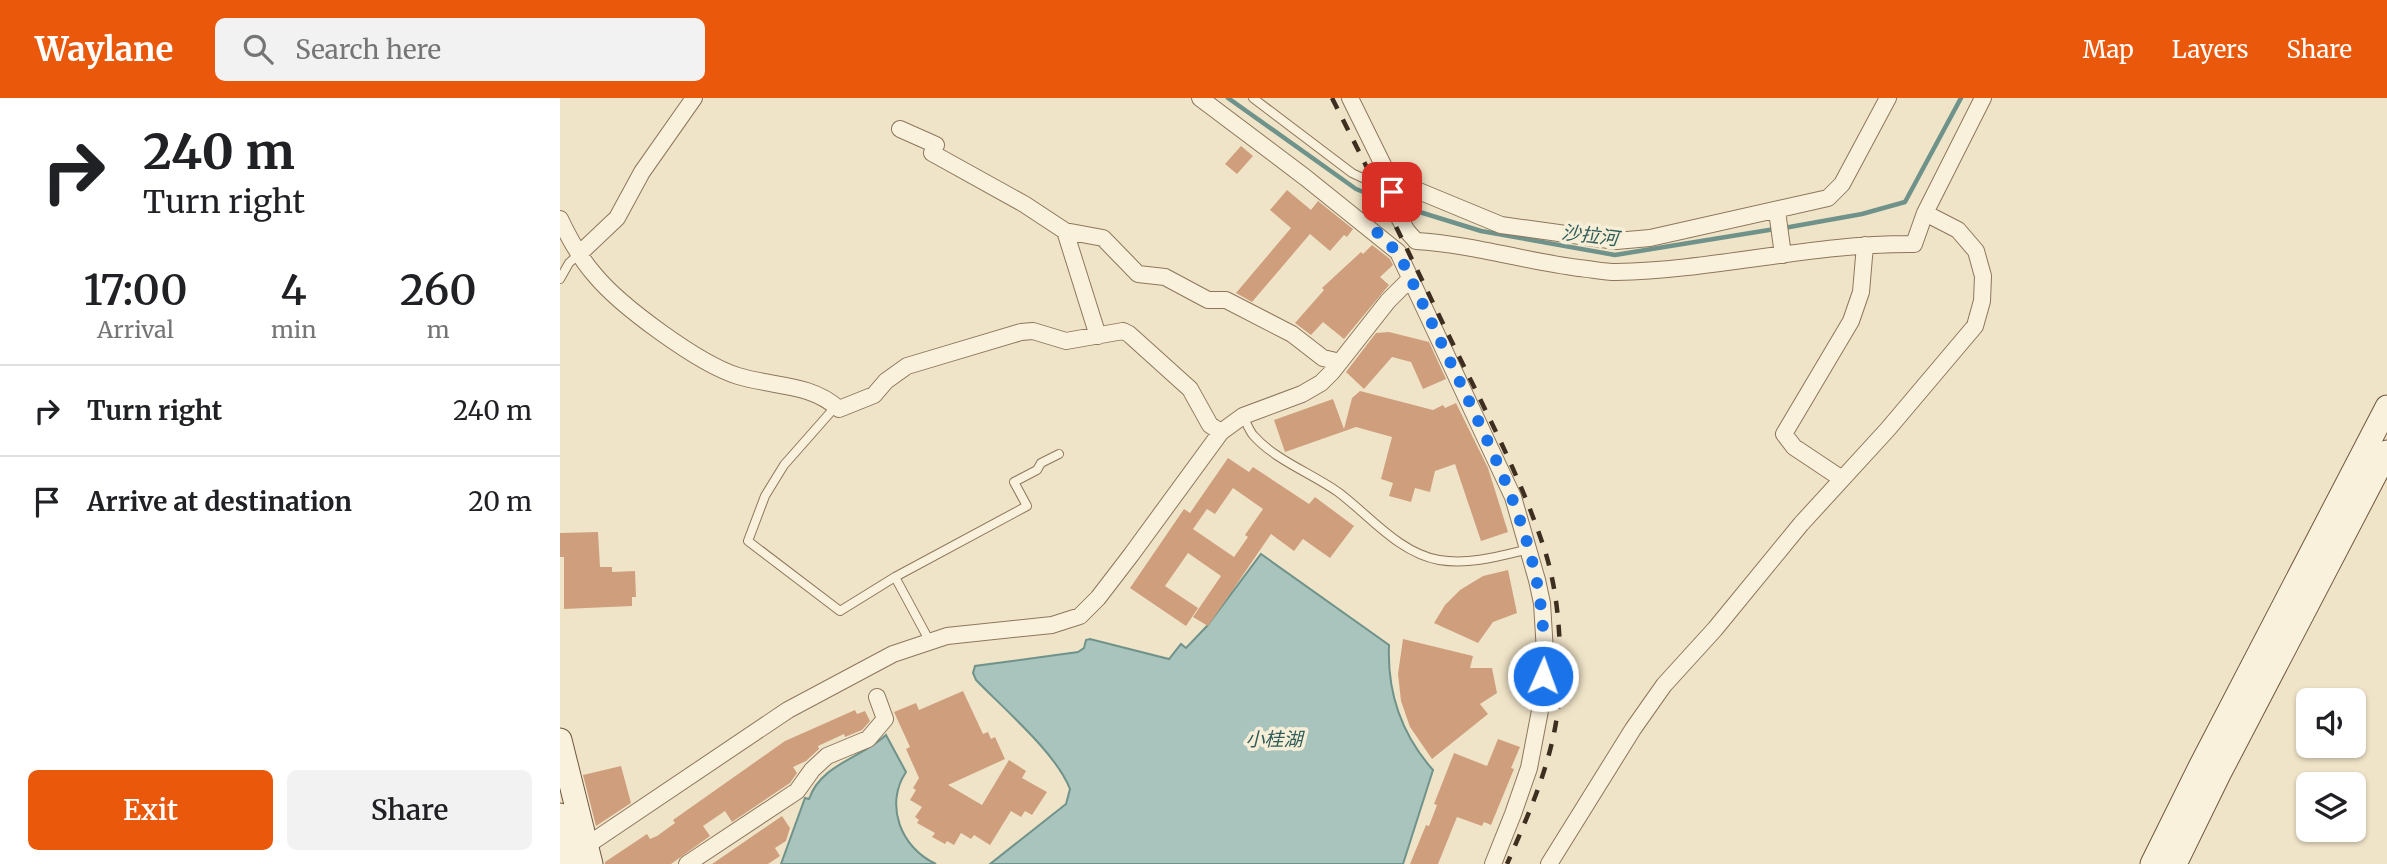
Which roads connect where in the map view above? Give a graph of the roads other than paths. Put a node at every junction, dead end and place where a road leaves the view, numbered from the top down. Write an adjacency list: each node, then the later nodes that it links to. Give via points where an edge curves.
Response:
1 (694, 98): 16 (street, via 642,172 617,218)
2 (1200, 98): 12 (street)
3 (1253, 98): 8 (lane, via 1352,173)
4 (1350, 98): 8 (street)
5 (1888, 98): 10 (street, via 1834,194)
6 (1983, 98): 9 (street)
7 (900, 129): 13 (street, via 936,145 932,153)
8 (1393, 192): 10 (street, via 1500,225 1616,241); 12 (street); 15 (street, via 1407,231 1416,241 1452,243 1534,262 1612,272 1674,270)
9 (1926, 213): 14 (street, via 1914,244); 27 (street, via 1958,230 1976,251 1983,276 1979,314 1960,345)
10 (1778, 214): 15 (street)
11 (560, 219): 16 (street)
12 (1380, 228): 18 (street)
13 (1065, 231): 19 (street); 20 (street, via 1103,238 1138,274 1165,278 1208,300 1226,300 1292,334 1323,358)
14 (1865, 245): 15 (street); 27 (street, via 1861,292 1851,321 1784,434 1794,447)
15 (1782, 251)
16 (579, 254): 17 (lane); 21 (street, via 603,284 654,327 715,366 745,378 808,390)
17 (560, 279)
18 (1410, 279): 20 (street); 28 (street, via 1502,470)
19 (1098, 336): 21 (street, via 1066,341 1021,332 907,366 874,395 839,409); 24 (street, via 1129,334 1190,389 1210,425)
20 (1340, 362): 23 (street, via 1312,389)
21 (836, 406): 29 (lane, via 784,466 765,496 748,541 840,611)
22 (2387, 407): 38 (main road)
23 (1243, 416): 24 (street); 28 (lane, via 1252,434 1268,448 1418,553 1463,562)
24 (1221, 432): 30 (street, via 1080,617 1052,625)
25 (2387, 452): 39 (main road)
26 (1059, 454): 29 (lane, via 1014,482 1027,506)
27 (1842, 479): 37 (street, via 1664,685)
28 (1529, 550): 36 (street, via 1544,626 1542,700 1525,780)
29 (895, 577): 30 (lane)
30 (929, 640): 34 (street, via 874,663 788,710)
31 (877, 697): 35 (street, via 885,719 869,739 827,756 797,791)
32 (560, 740): 34 (main road)
33 (560, 815): 34 (main road)
34 (583, 858)
35 (687, 864)
36 (1493, 864)
37 (1549, 864)
38 (2152, 864)
39 (2175, 864)

